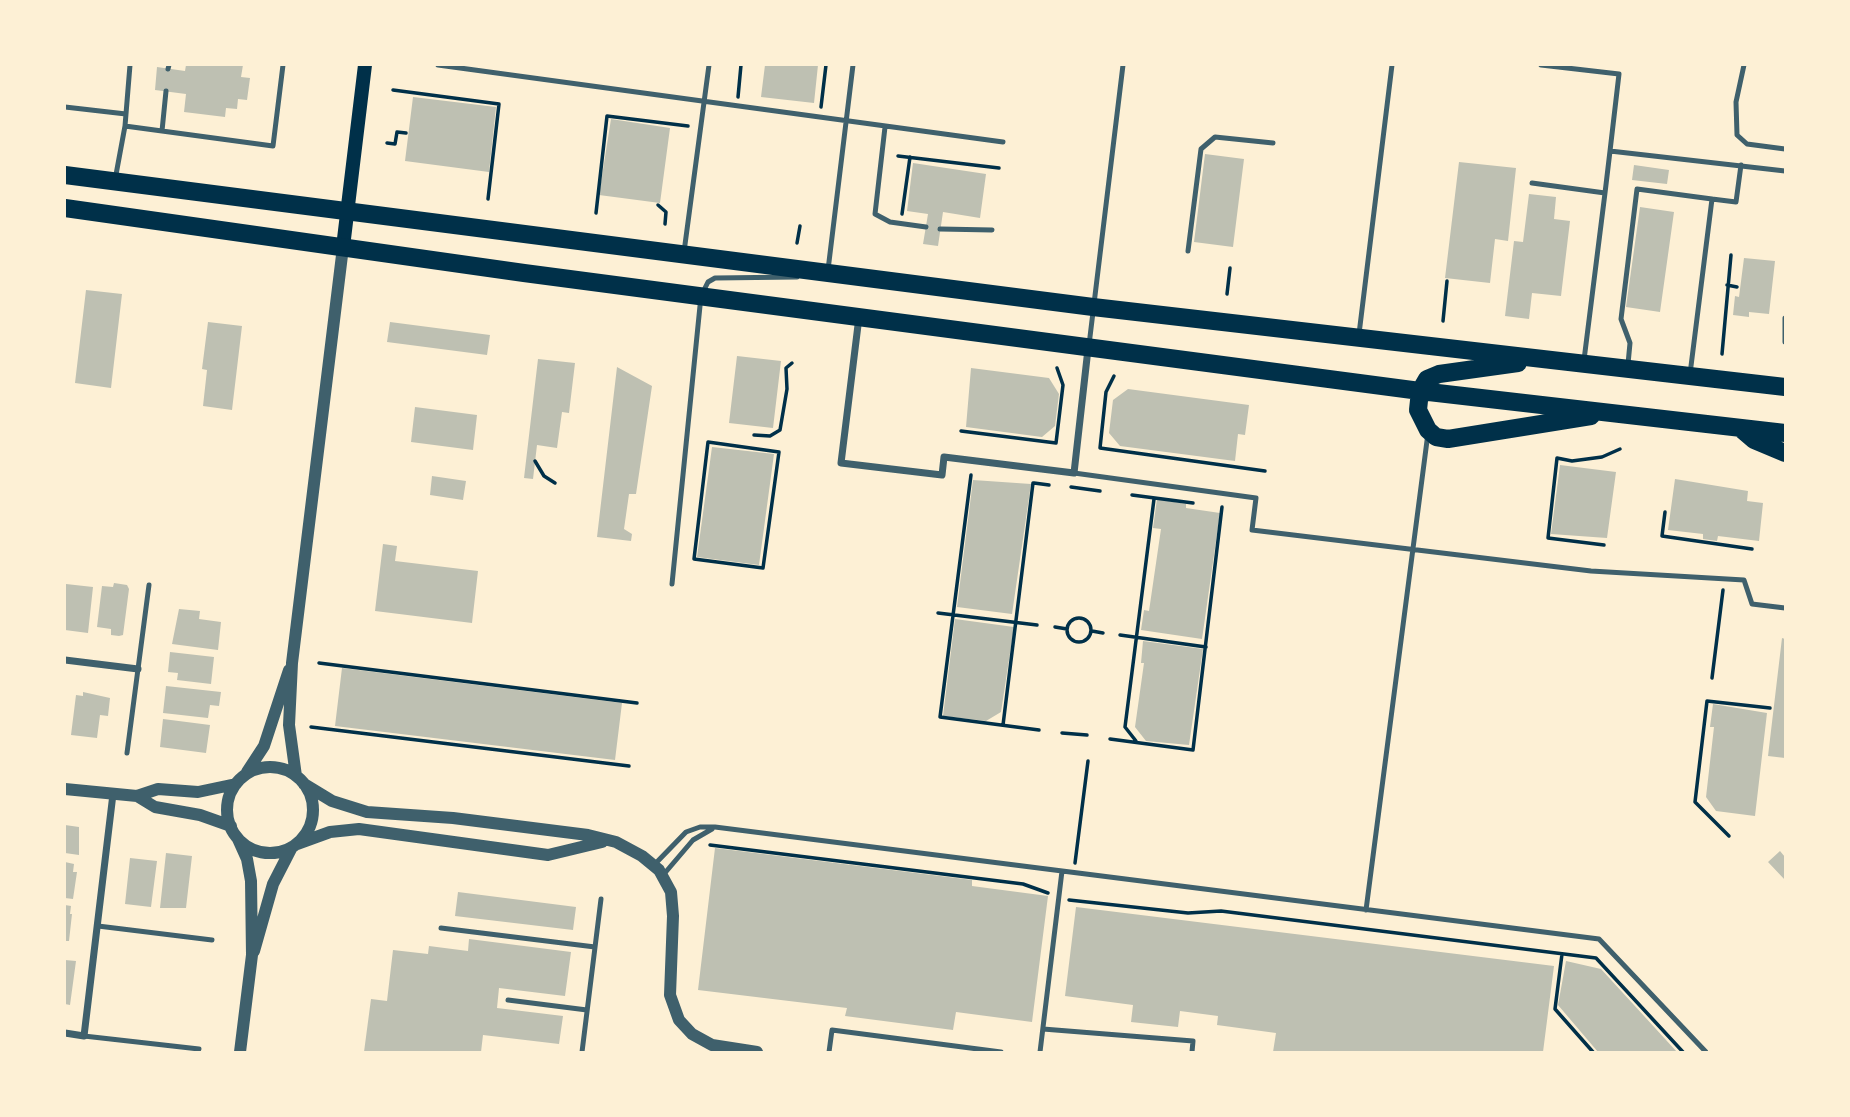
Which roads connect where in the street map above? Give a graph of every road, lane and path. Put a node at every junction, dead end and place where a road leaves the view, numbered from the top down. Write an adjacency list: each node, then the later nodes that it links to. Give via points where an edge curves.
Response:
1 (130, 65): 21 (lane)
2 (282, 65): 26 (lane, via 272,146)
3 (365, 65): 46 (main road)
4 (438, 65): 18 (lane)
5 (709, 65): 18 (lane)
6 (741, 65): 17 (path, via 737,98)
7 (827, 65): 20 (path, via 821,107)
8 (853, 65): 22 (lane)
9 (1123, 65): 68 (lane)
10 (1392, 65): 72 (lane)
11 (1541, 65): 14 (lane)
12 (1620, 65): 14 (lane)
13 (1744, 68): 31 (lane, via 1736,102 1737,135 1747,144)
14 (1619, 74): 32 (lane)
15 (393, 90): 42 (path, via 499,104)
16 (166, 92): 26 (lane)
17 (751, 99)
18 (705, 102): 22 (lane); 57 (lane)
19 (65, 107): 21 (lane)
20 (817, 107)
21 (126, 114): 23 (lane)
22 (847, 122): 25 (lane); 60 (lane)
23 (125, 126): 26 (lane); 39 (lane)
24 (688, 127): 47 (path, via 607,116)
25 (886, 127): 28 (lane); 48 (lane, via 876,214)
26 (162, 131)
27 (406, 133): 29 (path, via 397,132 395,144)
28 (1003, 142)
29 (387, 143)
30 (1273, 143): 56 (lane, via 1215,137 1201,149)
31 (1785, 149)
32 (1610, 150): 35 (lane); 41 (lane)
33 (898, 156): 34 (path)
34 (910, 157): 36 (path); 48 (path)
35 (1741, 165): 37 (lane); 43 (lane, via 1736,202)
36 (999, 168)
37 (1785, 171)
38 (65, 176): 39 (main road)
39 (115, 182): 46 (main road)
40 (1532, 183): 41 (lane)
41 (1605, 193): 78 (lane)
42 (488, 199)
43 (1712, 199): 80 (lane, via 1637,190 1621,319 1630,343); 82 (lane)
44 (658, 205): 49 (path, via 666,212)
45 (65, 208): 55 (main road)
46 (347, 210): 55 (main road); 57 (main road)
47 (596, 213)
48 (901, 223): 51 (lane)
49 (666, 224)
50 (800, 226): 54 (path)
51 (926, 228)
52 (940, 229): 53 (lane)
53 (992, 230)
54 (797, 243)
55 (343, 247): 65 (main road); 126 (street)
56 (1188, 251)
57 (684, 255): 60 (main road)
58 (1731, 256): 62 (path)
59 (1230, 268): 64 (path)
60 (828, 273): 65 (lane, via 781,279 715,278); 68 (main road)
61 (1447, 281): 71 (path)
62 (1727, 285): 63 (path); 66 (path)
63 (1737, 286)
64 (1227, 294)
65 (701, 296): 69 (main road); 110 (lane)
66 (1725, 304): 67 (path); 75 (path)
67 (1732, 305)
68 (1093, 307): 72 (main road); 74 (lane)
69 (859, 317): 74 (main road); 95 (street, via 841,463 942,475 944,457)
70 (1785, 318): 73 (lane)
71 (1443, 321)
72 (1359, 337): 76 (main road)
73 (1785, 342)
74 (1089, 345): 84 (main road); 95 (street)
75 (1722, 354)
76 (1540, 359): 78 (main road); 84 (main road, via 1439,374 1427,379)
77 (792, 363): 90 (path, via 786,368 780,430 770,436)
78 (1584, 363): 80 (main road)
79 (1056, 368): 88 (path, via 1063,385 1056,443)
80 (1627, 369): 82 (main road)
81 (1114, 376): 94 (path, via 1106,393 1100,448)
82 (1690, 376): 83 (main road)
83 (1785, 387)
84 (1420, 390): 85 (main road); 87 (main road, via 1418,410)
85 (1615, 412): 86 (main road); 87 (main road, via 1448,439)
86 (1740, 428): 89 (main road); 92 (main road, via 1754,440)
87 (1428, 430): 107 (lane)
88 (961, 431)
89 (1785, 433)
90 (754, 435)
91 (1620, 449): 106 (path, via 1602,457 1558,458 1548,538)
92 (1785, 453)
93 (535, 461): 98 (path)
94 (1265, 471)
95 (1074, 473): 107 (lane, via 1256,498 1252,530)
96 (971, 475): 115 (path)
97 (1033, 482): 116 (path)
98 (555, 483)
99 (1071, 487): 100 (path)
100 (1100, 491)
101 (1132, 495): 102 (path)
102 (1154, 497): 103 (path); 123 (path)
103 (1201, 504)
104 (1212, 505): 124 (path, via 1224,507)
105 (1665, 512): 108 (path, via 1662,536)
106 (1604, 545)
107 (1413, 549): 113 (lane, via 1591,571 1744,580 1752,604); 158 (lane)
108 (1752, 549)
109 (694, 559): 109 (path, via 764,568 779,452 708,442)
110 (672, 584)
111 (149, 585): 128 (lane)
112 (1723, 588): 129 (path)
113 (1785, 608)
114 (938, 613): 115 (path)
115 (953, 614): 116 (path); 132 (path, via 940,717)
116 (1016, 622): 117 (path); 132 (path)
117 (1037, 625)
118 (1055, 627): 119 (path)
119 (1067, 629): 120 (path, via 1070,622 1081,618); 120 (path, via 1071,640 1079,643)
120 (1092, 631): 121 (path)
121 (1103, 633)
122 (1120, 635): 123 (path)
123 (1136, 637): 124 (path); 138 (path, via 1125,727)
124 (1206, 647): 138 (path, via 1193,750)
125 (65, 660): 128 (street)
126 (292, 663): 142 (street, via 264,746); 143 (street, via 289,725)
127 (320, 663): 130 (path)
128 (138, 669): 139 (lane)
129 (1712, 678)
130 (637, 702)
131 (1770, 708): 149 (path, via 1707,701 1695,802)
132 (1003, 726): 134 (path)
133 (312, 727): 141 (path)
134 (1039, 730)
135 (1062, 733): 136 (path)
136 (1087, 735)
137 (1110, 739): 138 (path)
138 (1137, 742)
139 (127, 753)
140 (1087, 761): 153 (path)
141 (629, 766)
142 (240, 780): 143 (street, via 264,767 287,770); 146 (street, via 198,792 158,789); 148 (street, via 228,804)
143 (300, 780): 150 (street, via 332,800 367,812 453,818); 151 (street, via 313,804 313,815 304,836)
144 (65, 789): 145 (street)
145 (113, 794): 146 (street); 159 (street)
146 (136, 796): 148 (street, via 155,807 200,815)
147 (715, 828): 154 (lane); 154 (lane, via 686,832); 155 (lane)
148 (233, 831): 151 (street, via 262,852); 164 (street, via 250,872)
149 (1729, 836)
150 (615, 842): 151 (street, via 593,842 548,855 359,830 330,832); 154 (street)
151 (294, 845): 164 (street, via 274,884)
152 (708, 845): 156 (path, via 1023,884)
153 (1075, 865)
154 (658, 870): 171 (street, via 673,904 670,995 675,1013 684,1026 712,1045)
155 (1062, 871): 156 (lane); 158 (lane)
156 (1059, 897): 163 (path, via 1188,913 1221,911); 167 (lane)
157 (600, 899): 162 (lane)
158 (1366, 910): 181 (lane, via 1599,939)
159 (97, 926): 161 (lane); 169 (street)
160 (441, 928): 162 (lane)
161 (212, 940)
162 (595, 947): 166 (lane)
163 (1562, 954): 179 (path, via 1555,1009); 180 (path, via 1595,958)
164 (252, 955): 172 (street)
165 (508, 1000): 166 (lane)
166 (587, 1010): 173 (lane)
167 (1042, 1030): 177 (lane); 178 (lane, via 1194,1041)
168 (65, 1033): 169 (street)
169 (84, 1036): 170 (lane)
170 (199, 1049)
171 (741, 1051): 174 (street)
172 (240, 1052)
173 (582, 1052)
174 (757, 1052)
175 (829, 1052): 176 (lane, via 832,1030)
176 (1001, 1052)
177 (1040, 1052)
178 (1192, 1052)
179 (1593, 1052)
180 (1683, 1052)
181 (1706, 1052)

